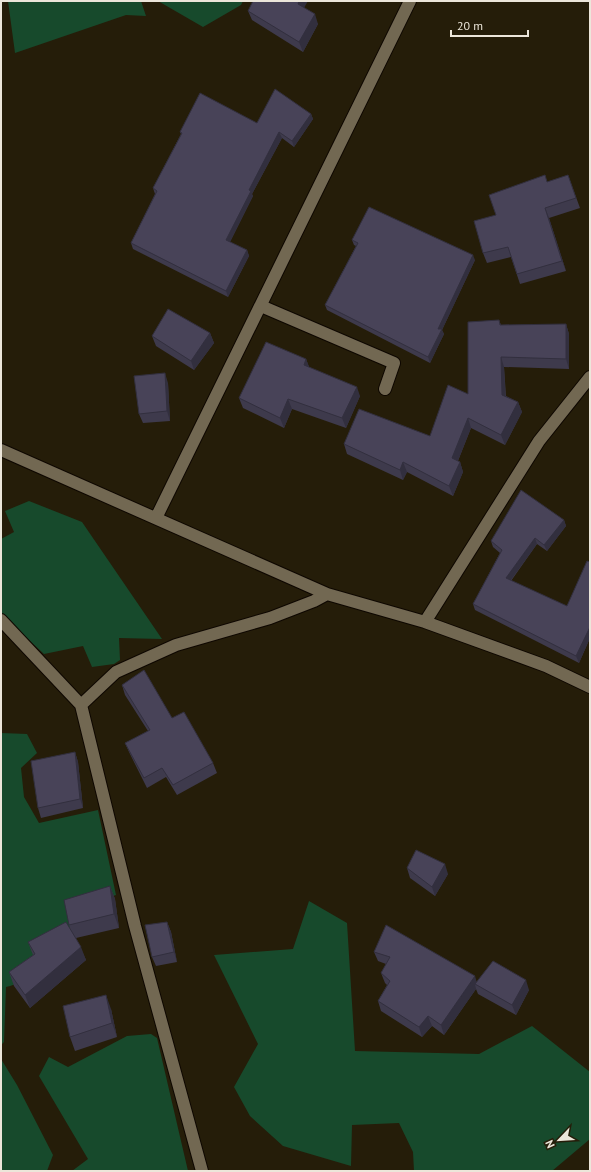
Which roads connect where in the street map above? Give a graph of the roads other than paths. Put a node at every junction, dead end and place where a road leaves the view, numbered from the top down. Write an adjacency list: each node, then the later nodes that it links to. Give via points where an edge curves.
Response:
1 (410, 1): 2 (street)
2 (260, 306): 4 (street, via 394,363); 6 (street)
3 (590, 377): 9 (street, via 539,441)
4 (385, 389)
5 (1, 450): 6 (street)
6 (156, 518): 7 (street)
7 (328, 594): 9 (street); 11 (street, via 270,618 176,645 116,672)
8 (1, 620): 11 (street)
9 (425, 622): 10 (street, via 546,666)
10 (590, 687)
11 (81, 705): 12 (street, via 135,926)
12 (202, 1171)

